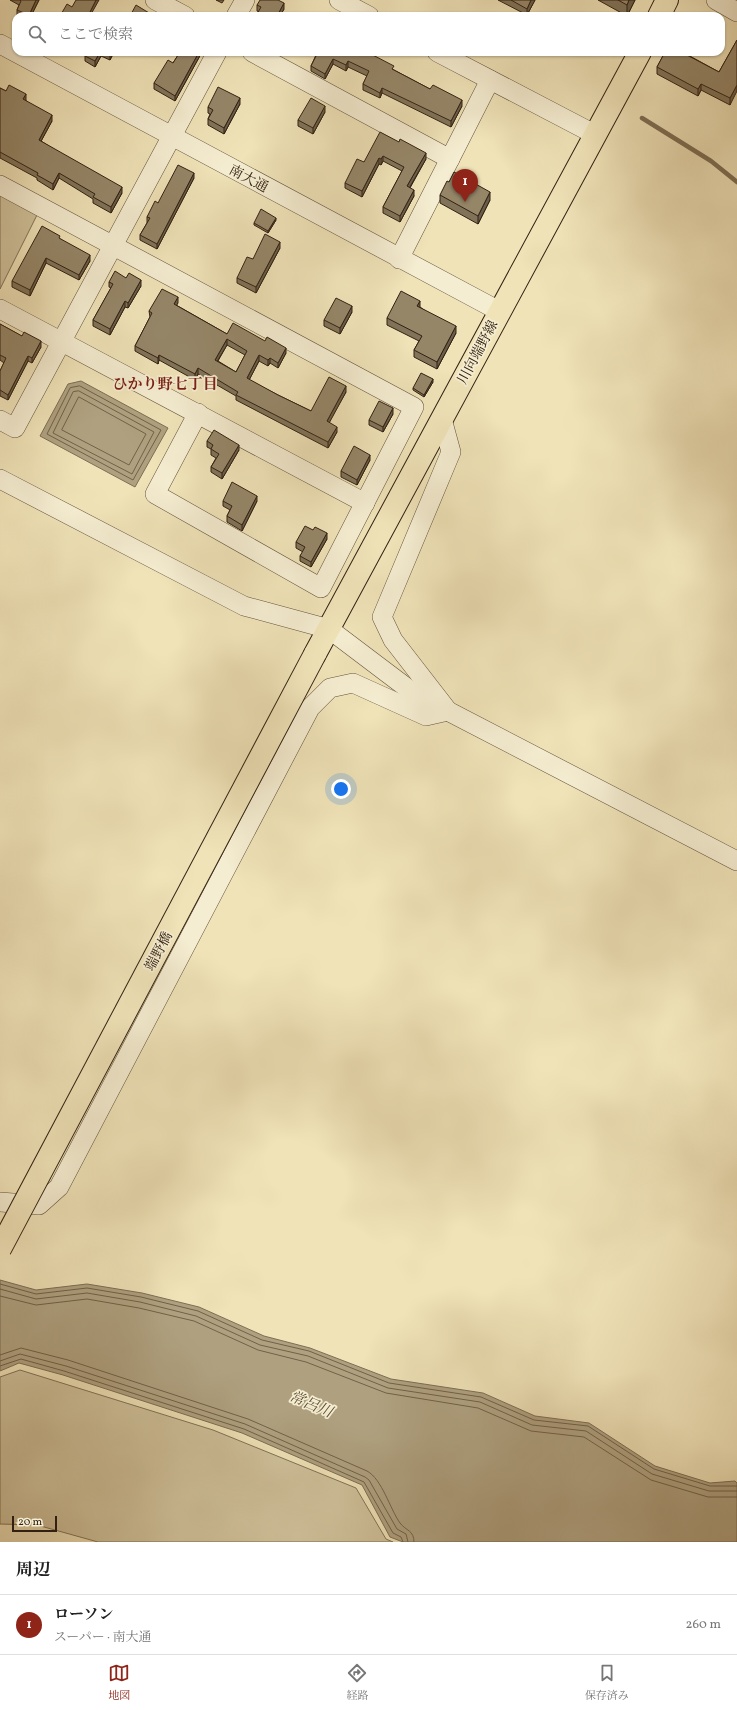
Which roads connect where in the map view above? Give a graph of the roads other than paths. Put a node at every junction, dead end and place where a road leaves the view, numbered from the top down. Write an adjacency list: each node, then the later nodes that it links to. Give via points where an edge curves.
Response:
1 (155, 0): 6 (street)
2 (245, 0): 7 (street)
3 (339, 0): 8 (street)
4 (667, 0): 9 (main road)
5 (716, 0): 10 (street)
6 (178, 12)
7 (238, 12)
8 (362, 12)
9 (661, 12)
10 (737, 12)
11 (0, 44): 12 (street, 南大通)
12 (12, 50)
13 (22, 56): 20 (street, 南大通)
14 (215, 56): 20 (street)
15 (259, 56): 21 (street)
16 (445, 56): 18 (street)
17 (638, 56): 19 (main road, 川向端野線)
18 (490, 80): 19 (street); 21 (street)
19 (596, 135): 26 (main road, 川向端野線)
20 (172, 136): 23 (street); 24 (street, 南大通)
21 (450, 159): 24 (street)
22 (0, 185): 23 (street)
23 (114, 246): 27 (street); 32 (street, via 414,406)
24 (399, 259): 26 (street, 南大通)
25 (0, 309): 27 (street)
26 (499, 311): 29 (main road, 川向端野線)
27 (62, 342): 28 (street); 30 (street, via 15,428)
28 (198, 413): 32 (street); 32 (street, via 155,494 321,588)
29 (442, 419): 33 (main road, 川向端野線); 35 (street, via 451,452 382,616 393,640)
30 (0, 420)
31 (0, 479): 33 (street, via 244,606)
32 (365, 503)
33 (329, 629): 34 (main road, 川向端野線); 35 (street, via 415,694)
34 (315, 654): 38 (main road, 端野橋, bridge)
35 (448, 711): 36 (street); 37 (street, via 426,716 353,683 330,688 310,708 59,1188 39,1205)
36 (737, 861)
37 (0, 1202)
38 (0, 1249)

